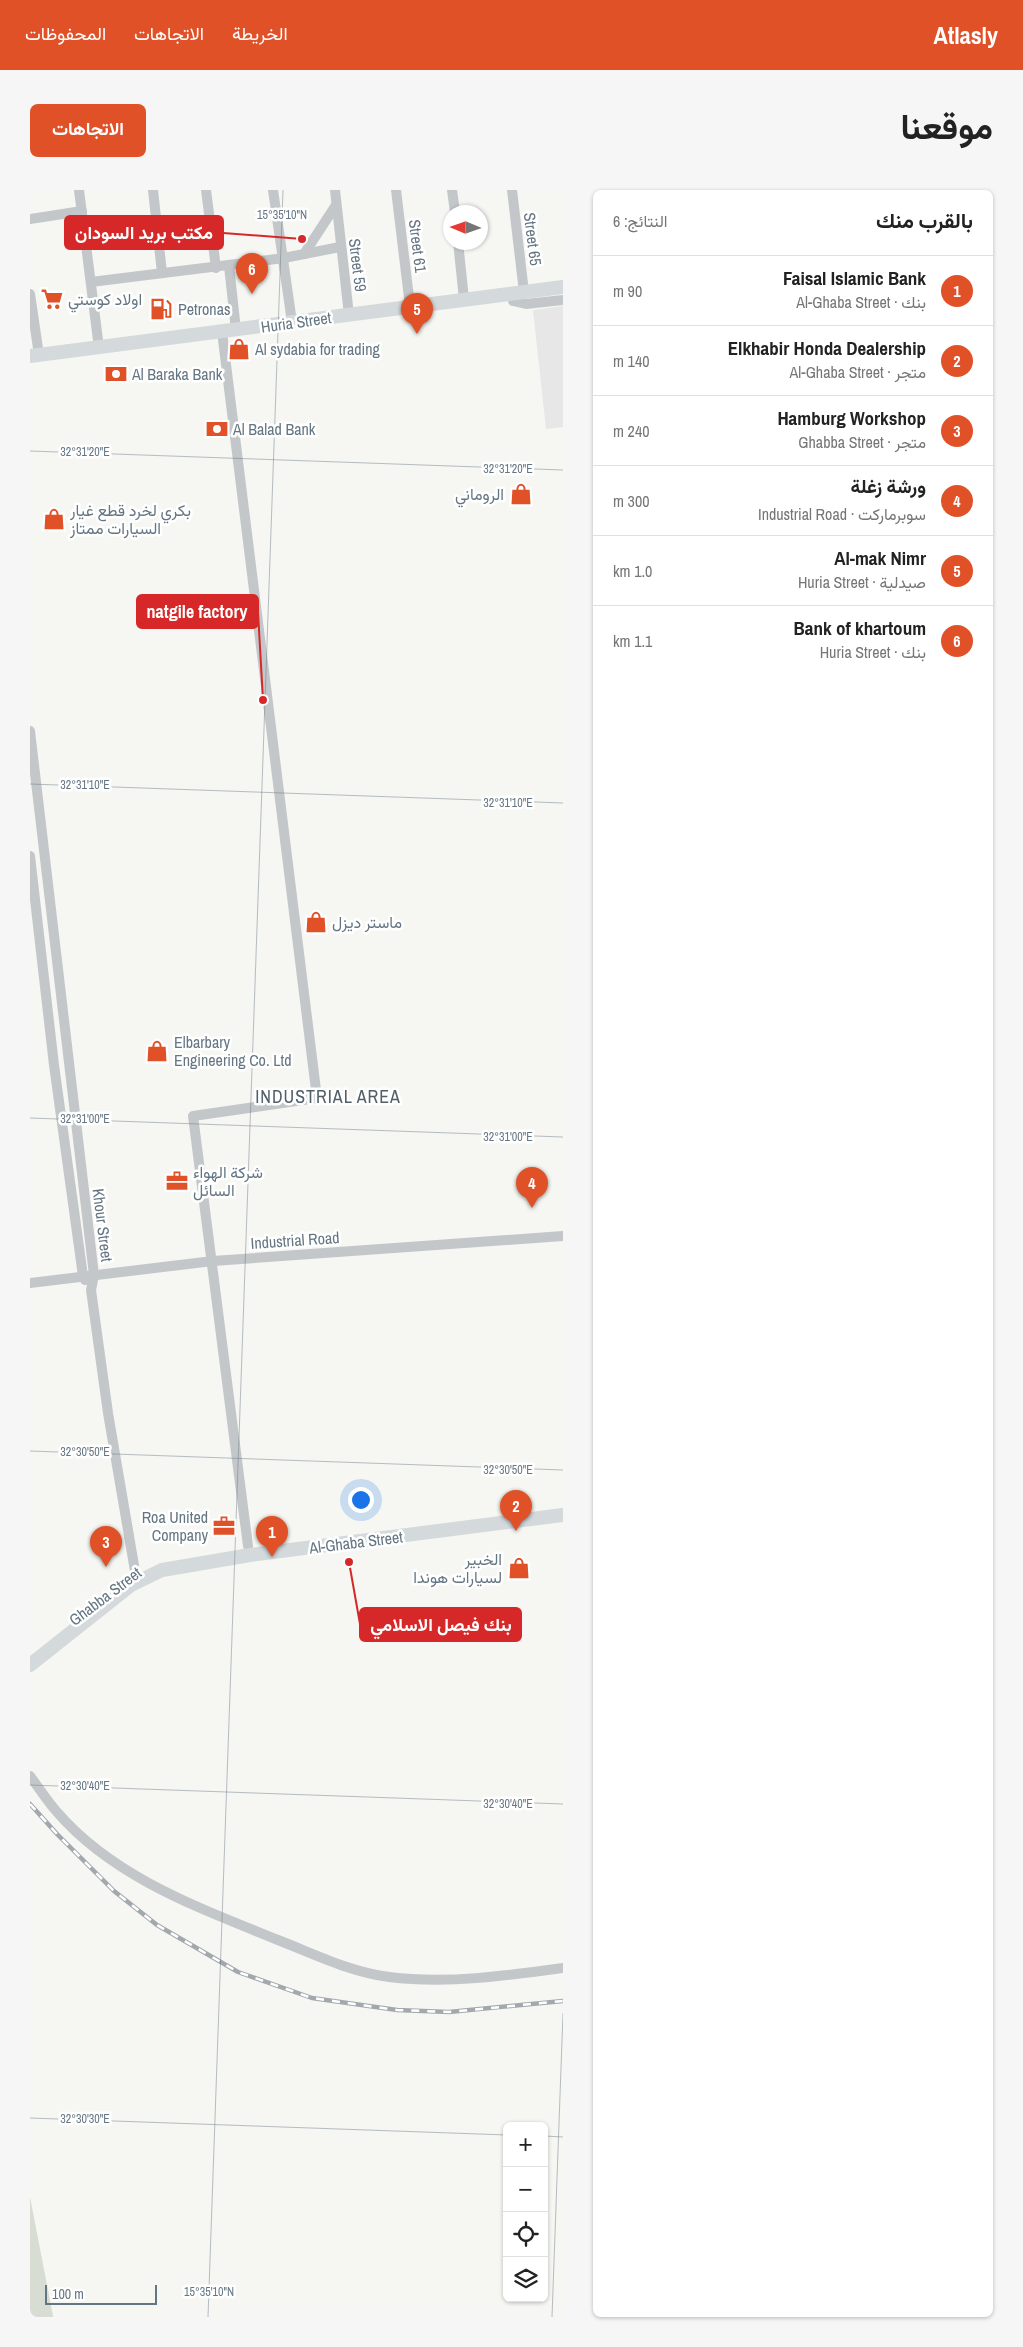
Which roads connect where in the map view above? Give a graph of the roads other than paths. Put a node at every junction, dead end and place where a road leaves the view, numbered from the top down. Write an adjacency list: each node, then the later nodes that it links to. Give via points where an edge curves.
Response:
1 (79, 190): 11 (street)
2 (153, 190): 19 (street)
3 (206, 190): 18 (street)
4 (274, 190): 16 (street)
5 (335, 190): 10 (street, Street 59)
6 (396, 190): 29 (street, Street 61)
7 (452, 190): 9 (street)
8 (512, 190): 23 (street, Street 65)
9 (454, 205)
10 (336, 206): 13 (street, Street 59); 15 (street)
11 (82, 211): 12 (street); 21 (street)
12 (30, 219)
13 (340, 247): 15 (street); 30 (street, Street 59)
14 (459, 250): 27 (street)
15 (304, 254): 16 (street)
16 (284, 258): 17 (street); 31 (street)
17 (229, 266): 18 (street); 32 (street)
18 (216, 268): 19 (street)
19 (162, 274): 21 (street)
20 (563, 280): 23 (street)
21 (91, 282): 33 (street)
22 (563, 288): 23 (main road, Huria Street)
23 (529, 292): 25 (main road, Huria Street); 26 (main road, Huria Street)
24 (30, 294): 34 (street)
25 (563, 295)
26 (508, 298): 27 (main road, Huria Street); 28 (street, via 526,304); 32 (main road, Huria Street)
27 (464, 300): 29 (main road, Huria Street)
28 (563, 300)
29 (410, 306): 30 (main road, Huria Street)
30 (349, 315): 31 (main road, Huria Street)
31 (292, 322): 32 (main road, Huria Street)
32 (227, 333): 33 (main road, Huria Street); 34 (main road, Huria Street); 41 (street, via 317,1098 193,1116)
33 (99, 348): 34 (main road, Huria Street)
34 (33, 358)
35 (30, 731): 36 (street)
36 (32, 757): 38 (street, Khour Street)
37 (30, 860): 39 (street)
38 (68, 1063): 39 (street); 42 (street, Khour Street)
39 (54, 1065): 43 (street)
40 (563, 1236): 41 (street, Industrial Road)
41 (213, 1261): 42 (street, Industrial Road); 48 (street)
42 (94, 1275): 43 (street, Industrial Road); 45 (street, Khour Street)
43 (83, 1276): 44 (street, Industrial Road); 45 (street)
44 (30, 1283)
45 (91, 1290): 49 (street, Khour Street)
46 (563, 1506): 48 (main road, Al-Ghaba Street)
47 (563, 1515): 51 (main road, Al-Ghaba Street, via 250,1555 162,1570 131,1585)
48 (248, 1546): 49 (main road, Ghabba Street, via 162,1560)
49 (135, 1572): 50 (main road, Ghabba Street)
50 (30, 1654)
51 (30, 1665)
52 (30, 1776): 53 (street, via 72,1828 105,1856 142,1879 203,1909 340,1965 376,1975 424,1980 492,1977)
53 (563, 1968)

